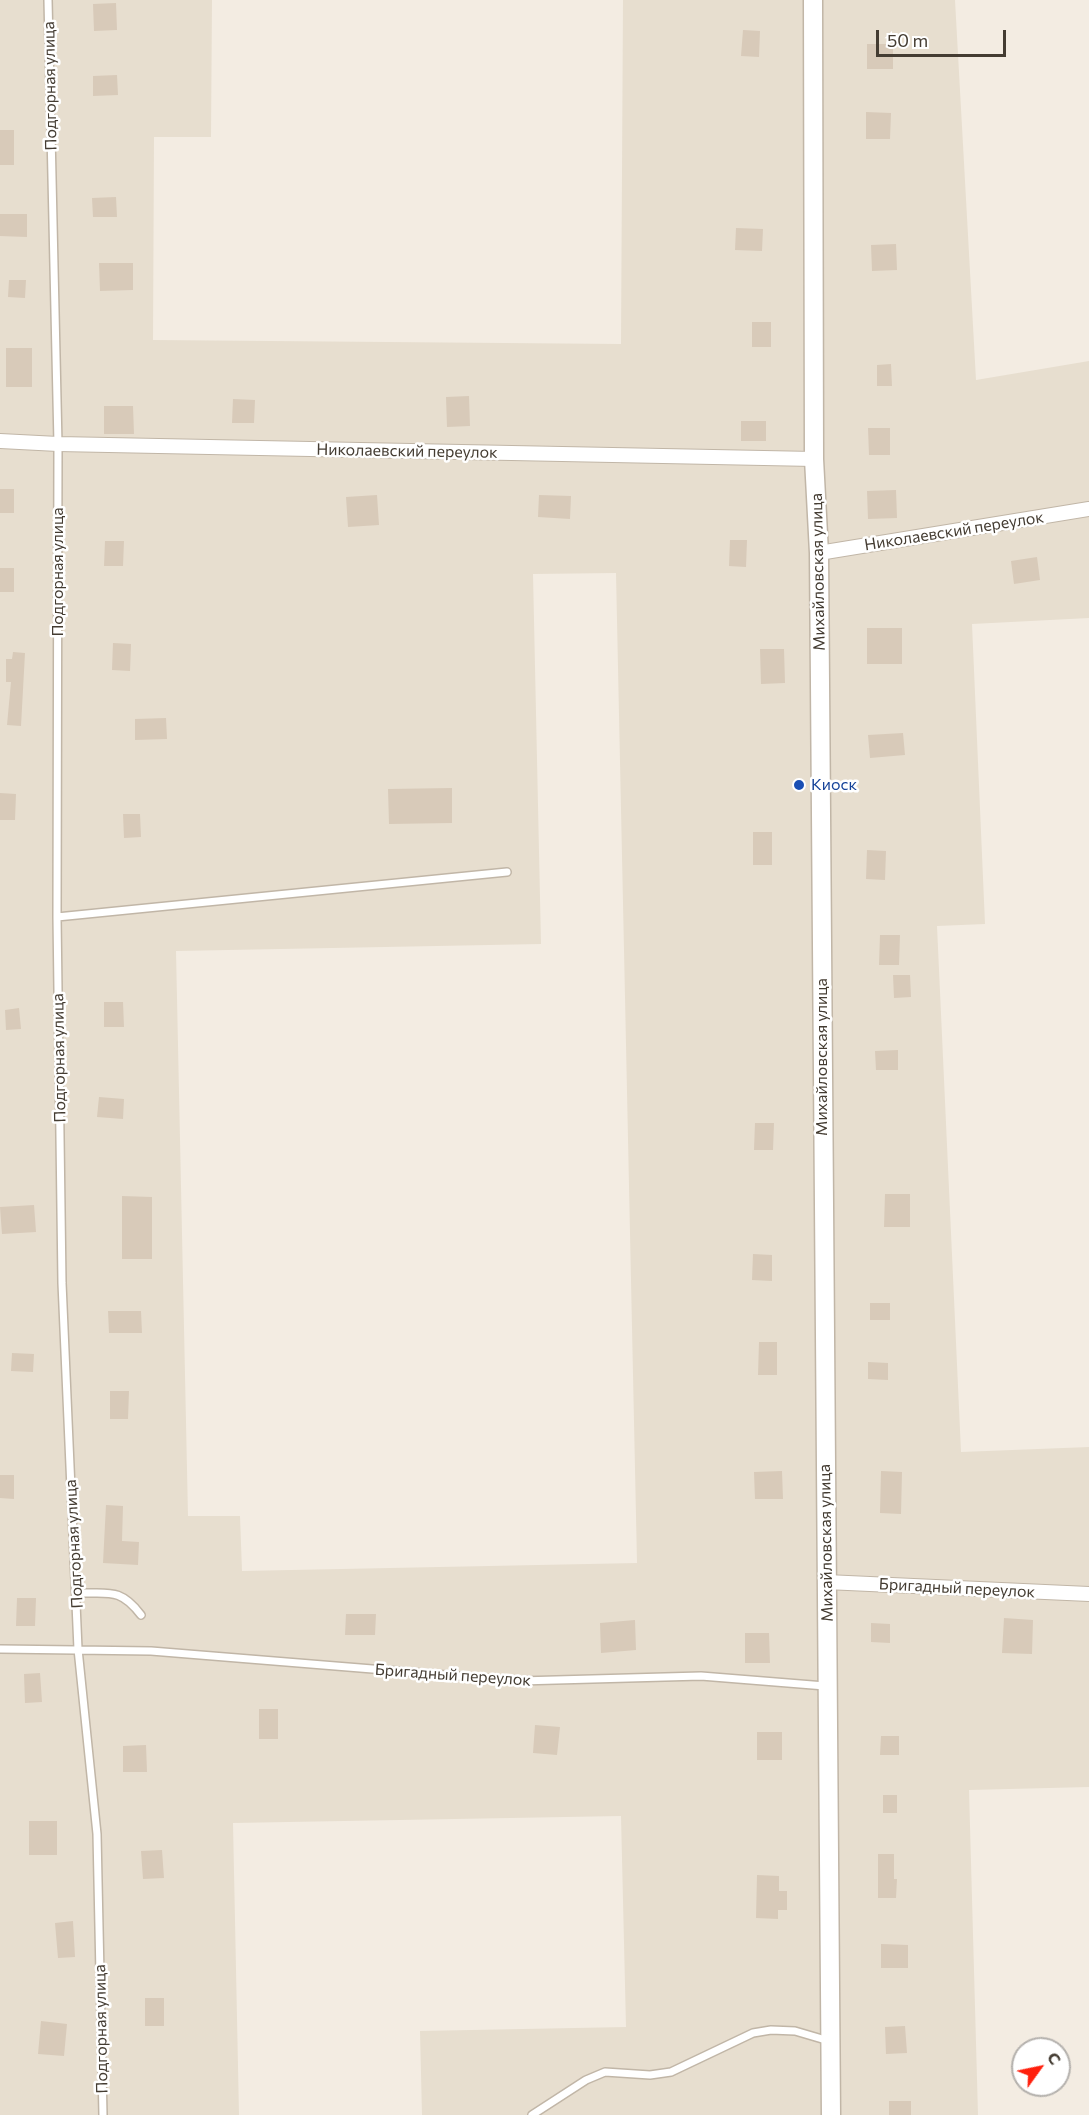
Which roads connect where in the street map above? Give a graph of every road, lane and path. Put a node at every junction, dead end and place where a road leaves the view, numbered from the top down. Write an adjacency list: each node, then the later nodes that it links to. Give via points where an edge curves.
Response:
1 (48, 0): 4 (lane, Подгорная улица)
2 (813, 0): 5 (street, Михайловская улица)
3 (0, 441): 4 (street, Николаевский переулок)
4 (58, 444): 5 (street, Николаевский переулок); 9 (lane, Подгорная улица)
5 (814, 459): 7 (street, Михайловская улица)
6 (1089, 509): 7 (street, Николаевский переулок)
7 (819, 553): 10 (street, Михайловская улица)
8 (507, 872): 9 (lane)
9 (57, 917): 11 (lane, Подгорная улица, via 62,1284)
10 (826, 1582): 12 (street, Бригадный переулок); 16 (street, Михайловская улица)
11 (77, 1593): 13 (lane, via 121,1595); 15 (lane, Подгорная улица)
12 (1089, 1594)
13 (141, 1615)
14 (0, 1649): 15 (lane, Бригадный переулок)
15 (78, 1649): 16 (lane, Бригадный переулок, via 151,1651 520,1681 701,1676); 18 (lane, Подгорная улица, via 97,1834)
16 (828, 1686): 17 (street, Михайловская улица)
17 (829, 2041): 19 (lane, via 795,2031 753,2033 671,2073 605,2072 585,2080); 20 (street, Михайловская улица)
18 (102, 2115)
19 (532, 2115)
20 (831, 2115)

